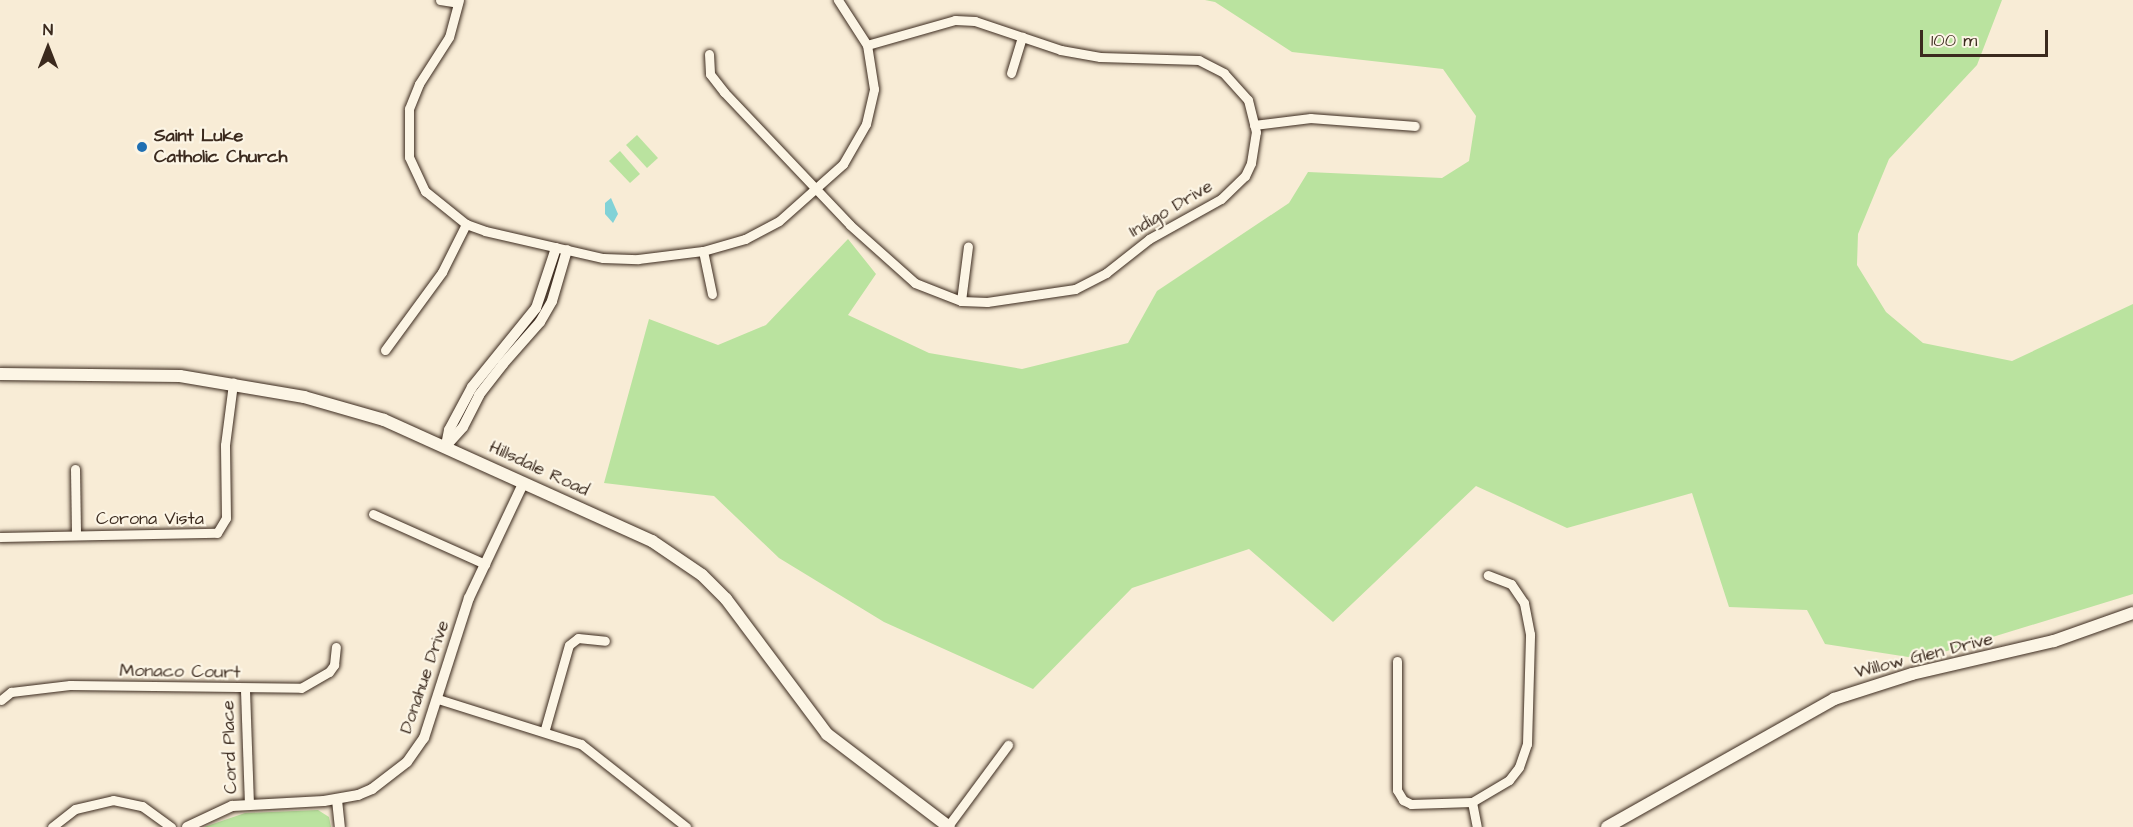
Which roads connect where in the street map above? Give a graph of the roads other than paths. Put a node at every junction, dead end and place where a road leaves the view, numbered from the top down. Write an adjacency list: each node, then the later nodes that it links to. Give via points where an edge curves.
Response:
1 (440, 0): 3 (street)
2 (838, 0): 5 (street)
3 (459, 2): 11 (street, via 449,37 411,100 407,139 412,165 425,191)
4 (1022, 37): 5 (street, Indigo Drive, via 975,21 955,20); 7 (street); 8 (street, Indigo Drive, via 1100,57 1181,58 1208,64 1243,92)
5 (867, 45): 10 (street, via 874,80 870,115 843,164)
6 (709, 54): 10 (street, Indigo Drive, via 710,74)
7 (1011, 73)
8 (1254, 125): 9 (street, via 1311,118); 16 (street, Indigo Drive, via 1251,163 1230,193 1149,238 1106,273 1056,294 987,303)
9 (1415, 126)
10 (813, 188): 14 (street, via 779,221 745,239); 16 (street, Indigo Drive, via 915,283)
11 (466, 224): 13 (street); 17 (street, via 437,280)
12 (968, 246): 16 (street)
13 (562, 249): 14 (street, via 638,259); 20 (street, via 536,308 472,387 449,430)
14 (703, 251): 15 (street)
15 (712, 294)
16 (961, 301)
17 (385, 350)
18 (0, 374): 19 (main road, Hillsdale Road, via 170,376)
19 (233, 383): 20 (main road, Hillsdale Road, via 384,420); 24 (street, Corona Vista, via 225,445 226,518 221,530 213,535)
20 (446, 446): 22 (main road, Hillsdale Road)
21 (75, 469): 24 (street)
22 (523, 483): 26 (street, Donahue Drive); 45 (main road, Hillsdale Road, via 652,541 702,575 735,609 819,725)
23 (373, 514): 26 (street)
24 (76, 536): 25 (street, Corona Vista)
25 (0, 537)
26 (485, 564): 33 (street, Donahue Drive, via 469,598)
27 (1488, 575): 38 (street, via 1511,584 1526,609 1530,634 1529,731 1523,760 1515,774)
28 (2133, 613): 47 (main road, Willow Glen Drive, via 2054,641 1912,674 1834,699)
29 (605, 641): 35 (street, via 578,638 569,645)
30 (336, 647): 32 (street, Monaco Court, via 334,665 316,682 301,688)
31 (1397, 661): 38 (street, via 1397,790 1411,804)
32 (245, 690): 34 (street, Monaco Court, via 70,685 11,692); 39 (street, Cord Place)
33 (438, 699): 35 (street); 37 (street, Donahue Drive, via 424,738 407,762 372,789)
34 (1, 700)
35 (545, 729): 40 (street, via 600,757)
36 (1008, 745): 45 (street)
37 (337, 800): 39 (street, Donahue Drive); 44 (street)
38 (1472, 802): 46 (street)
39 (249, 803): 43 (street, Donahue Drive, via 214,812)
40 (685, 826)
41 (52, 827): 42 (street, via 75,809 113,800 142,806)
42 (171, 827)
43 (187, 827)
44 (340, 827)
45 (948, 827)
46 (1478, 827)
47 (1607, 827)

